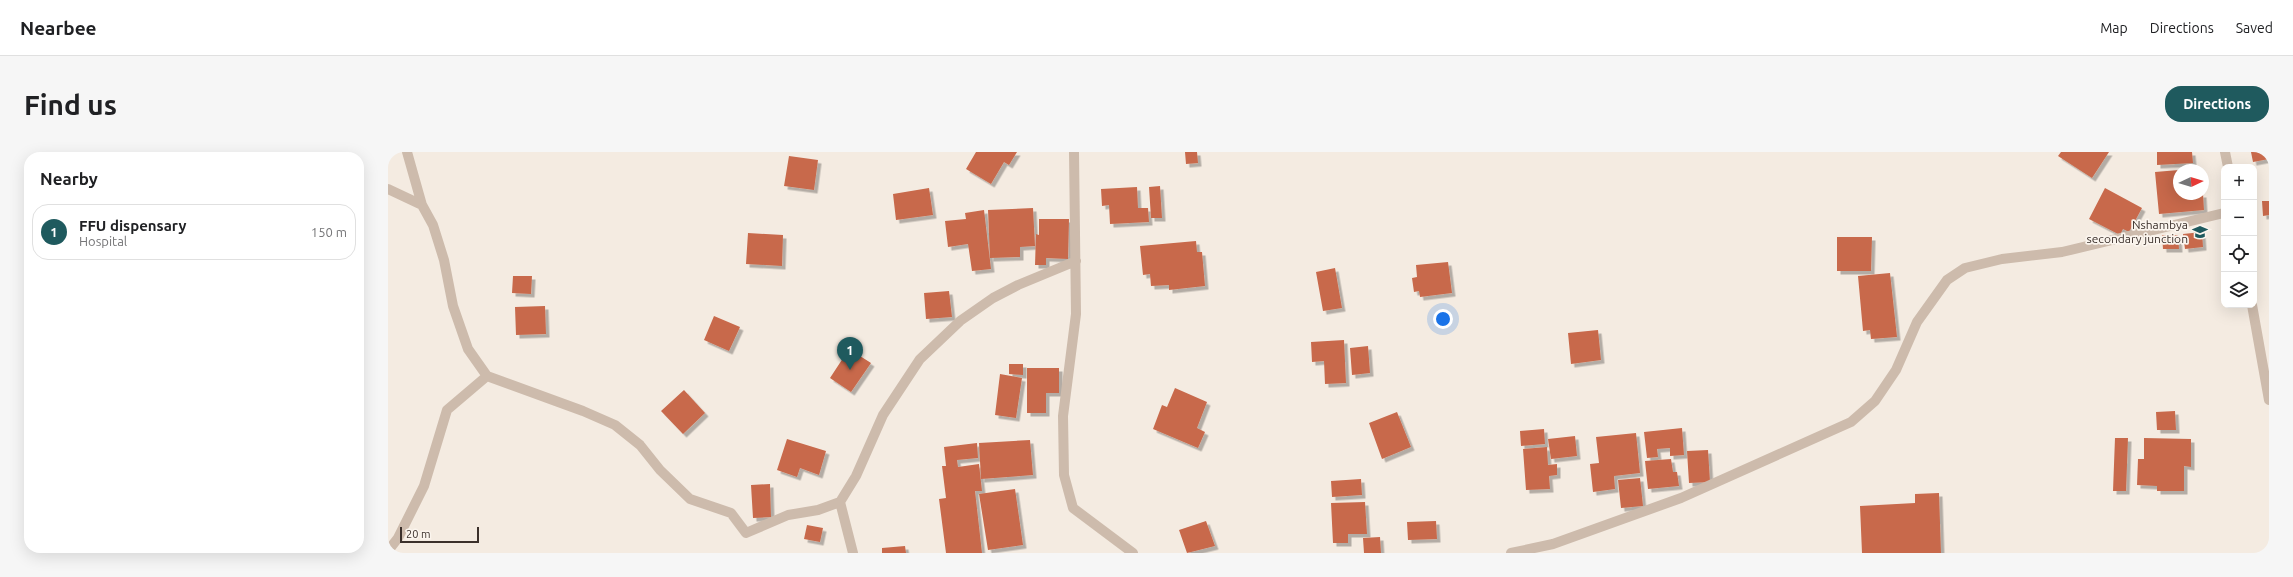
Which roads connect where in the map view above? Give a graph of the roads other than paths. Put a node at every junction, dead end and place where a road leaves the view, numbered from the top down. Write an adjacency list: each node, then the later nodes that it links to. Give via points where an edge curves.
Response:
1 (407, 152): 6 (street)
2 (1074, 152): 8 (street)
3 (2225, 152): 4 (street)
4 (2227, 164)
5 (388, 189): 6 (street)
6 (422, 205): 10 (street, via 433,225 440,246 453,306 468,349)
7 (2221, 214): 16 (street, via 2062,252 2002,259 1965,268 1947,280 1918,322 1896,370 1875,401 1851,422 1681,498 1553,544)
8 (1076, 261): 12 (street, via 993,298 960,321 920,359 883,414 856,476); 15 (street, via 1076,314 1063,416 1064,475 1073,508)
9 (2253, 308): 11 (street)
10 (487, 376): 12 (street, via 583,410 615,425 640,445 660,470 690,499 731,513 746,533 788,515 818,510); 13 (street, via 447,410 424,486 398,538)
11 (2269, 400)
12 (840, 502): 14 (street)
13 (388, 551)
14 (853, 553)
15 (1133, 553)
16 (1511, 553)

